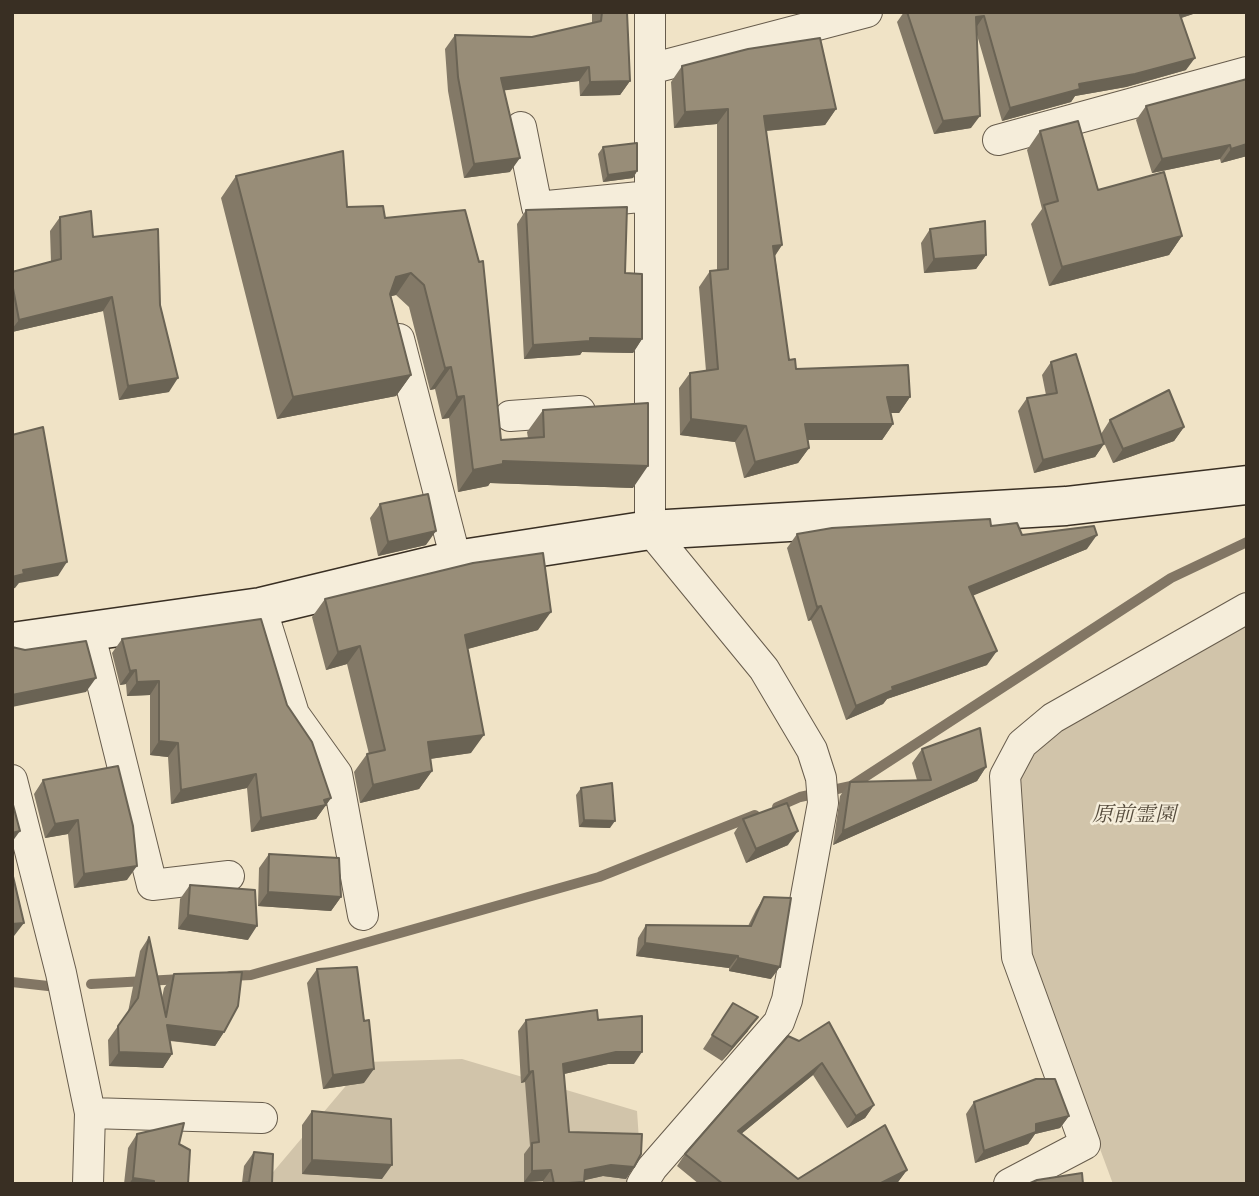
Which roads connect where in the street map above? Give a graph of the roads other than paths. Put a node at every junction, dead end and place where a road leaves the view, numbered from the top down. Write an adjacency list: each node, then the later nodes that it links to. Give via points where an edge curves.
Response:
1 (650, 12): 3 (street)
2 (867, 12): 3 (street)
3 (650, 69): 7 (street)
4 (1247, 72): 6 (street)
5 (521, 127): 7 (street, via 537,207)
6 (998, 140)
7 (650, 196): 9 (street)
8 (392, 312): 13 (street)
9 (626, 407): 10 (street); 12 (street)
10 (510, 416)
11 (1247, 485): 12 (street, via 1066,506)
12 (650, 530): 13 (street); 24 (street, via 764,669 812,750 822,791 787,1000 779,1022)
13 (456, 560): 14 (street)
14 (261, 607): 16 (street); 20 (street, via 294,714 337,774)
15 (1247, 608): 25 (street, via 1053,718 1022,744 1005,776 1017,957 1085,1144)
16 (89, 631): 17 (street); 19 (street, via 152,885)
17 (12, 642)
18 (12, 780): 21 (street)
19 (229, 876)
20 (363, 915)
21 (90, 1113): 22 (street); 23 (street)
22 (262, 1118)
23 (88, 1184)
24 (642, 1184)
25 (1009, 1184)

